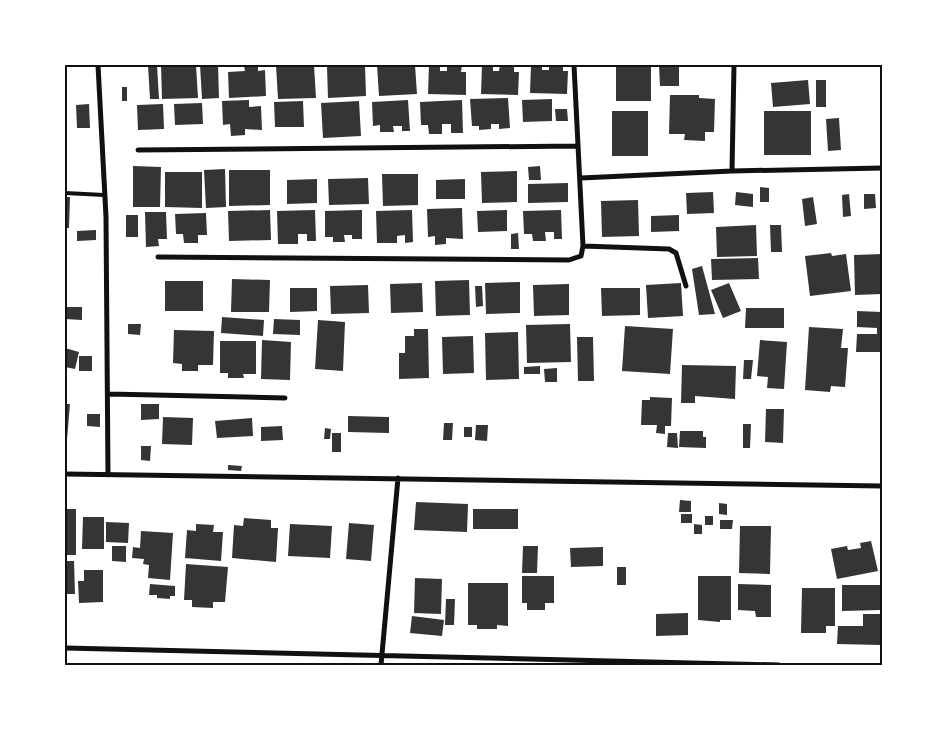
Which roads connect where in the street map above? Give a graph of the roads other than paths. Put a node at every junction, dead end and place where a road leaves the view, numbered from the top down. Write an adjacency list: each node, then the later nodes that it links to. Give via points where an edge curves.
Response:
1 (98, 65): 10 (street)
2 (574, 65): 4 (street)
3 (734, 65): 7 (street)
4 (578, 146): 5 (street); 8 (street)
5 (138, 150)
6 (882, 168): 7 (street)
7 (732, 171): 8 (street)
8 (581, 178): 11 (street)
9 (65, 194): 10 (lane)
10 (104, 194): 14 (street)
11 (583, 246): 12 (street, via 581,256 569,260); 13 (street, via 669,249 676,253)
12 (158, 257)
13 (686, 286)
14 (109, 394): 15 (street); 17 (street)
15 (285, 398)
16 (65, 474): 17 (street)
17 (108, 475): 18 (street)
18 (398, 478): 19 (street); 21 (street)
19 (882, 486)
20 (65, 648): 21 (street)
21 (383, 655): 22 (street); 23 (street)
22 (382, 665)
23 (779, 665)

